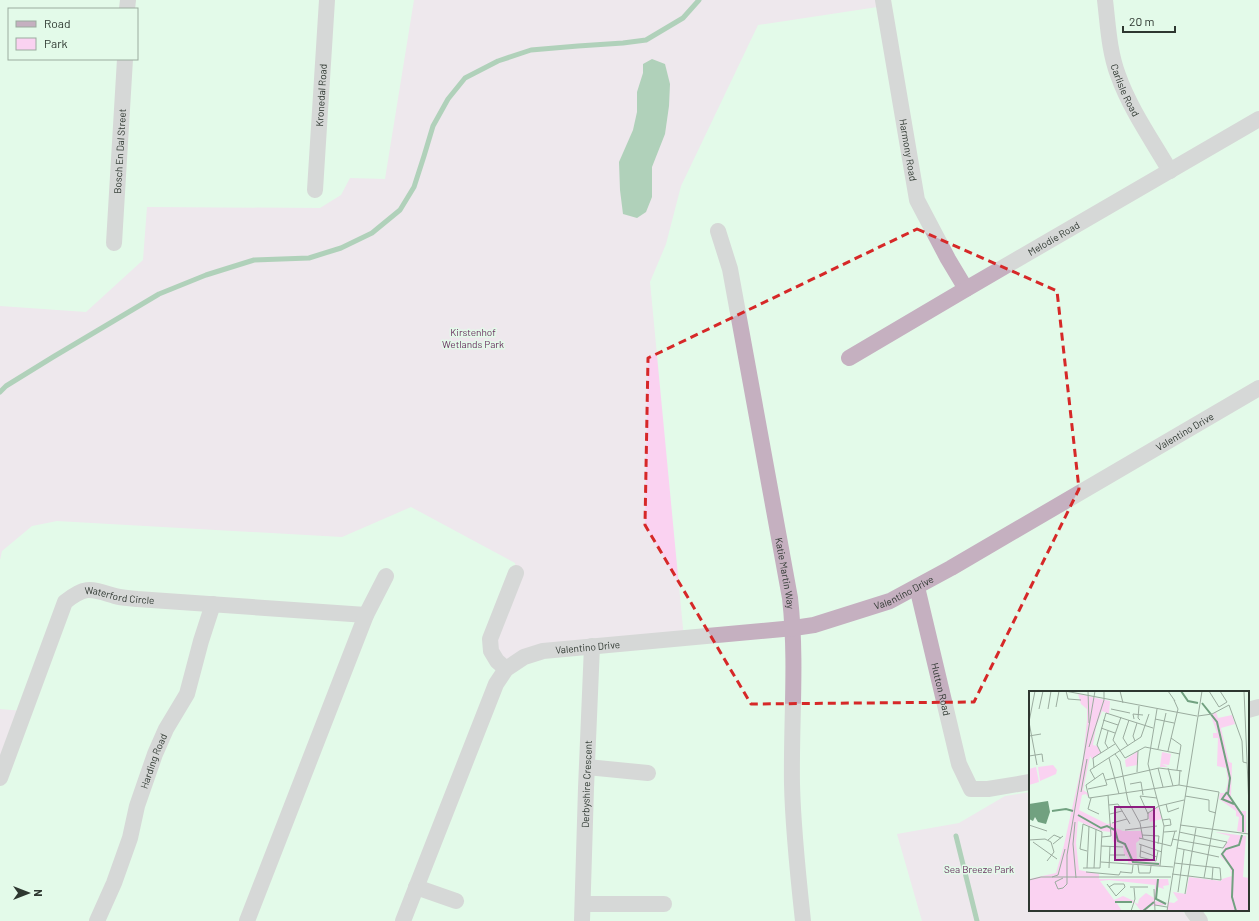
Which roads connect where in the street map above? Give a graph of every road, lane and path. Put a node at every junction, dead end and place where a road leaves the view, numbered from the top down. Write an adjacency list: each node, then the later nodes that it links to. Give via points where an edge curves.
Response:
1 (327, 0): 7 (street, Kronedal Road)
2 (883, 0): 10 (street, Harmony Road, via 917,200)
3 (1105, 0): 6 (street, Carlisle Road, via 1110,45 1117,74 1130,102)
4 (125, 60): 9 (street, Bosch En Dal Street)
5 (1259, 119): 6 (street, Melodie Road)
6 (1170, 171): 10 (street, Melodie Road)
7 (315, 190)
8 (718, 231): 18 (street, Katie Martin Way, via 730,269)
9 (114, 242)
10 (966, 289): 11 (street, Melodie Road)
11 (849, 358)
12 (1259, 388): 15 (street, Valentino Drive)
13 (516, 573): 20 (street, via 490,639 491,651)
14 (386, 576): 17 (street)
15 (917, 587): 18 (street, Valentino Drive, via 890,601 814,625); 26 (street, Hutton Road, via 959,764 971,789)
16 (213, 604): 17 (street, Waterford Circle); 25 (street, Waterford Circle, via 137,599 97,590 75,594 65,602); 32 (street, Harding Road, via 187,694 166,729 155,754 137,806 130,838)
17 (366, 615): 33 (street)
18 (794, 628): 19 (street, Valentino Drive); 36 (street, Katie Martin Way, via 792,783 795,848)
19 (592, 646): 20 (street, Valentino Drive, via 543,651 524,657); 23 (street, Derbyshire Crescent)
20 (506, 669): 27 (street, Valentino Drive, via 496,684)
21 (1259, 707): 22 (street)
22 (1249, 710)
23 (587, 767): 24 (street); 29 (street, Derbyshire Crescent)
24 (648, 773)
25 (0, 778)
26 (1029, 782)
27 (416, 887): 28 (street); 34 (street, Valentino Drive)
28 (456, 901)
29 (583, 904): 30 (street); 35 (street, Derbyshire Crescent)
30 (664, 904)
31 (1193, 911): 37 (street)
32 (97, 921)
33 (247, 921)
34 (403, 921)
35 (582, 921)
36 (803, 921)
37 (1200, 921)

